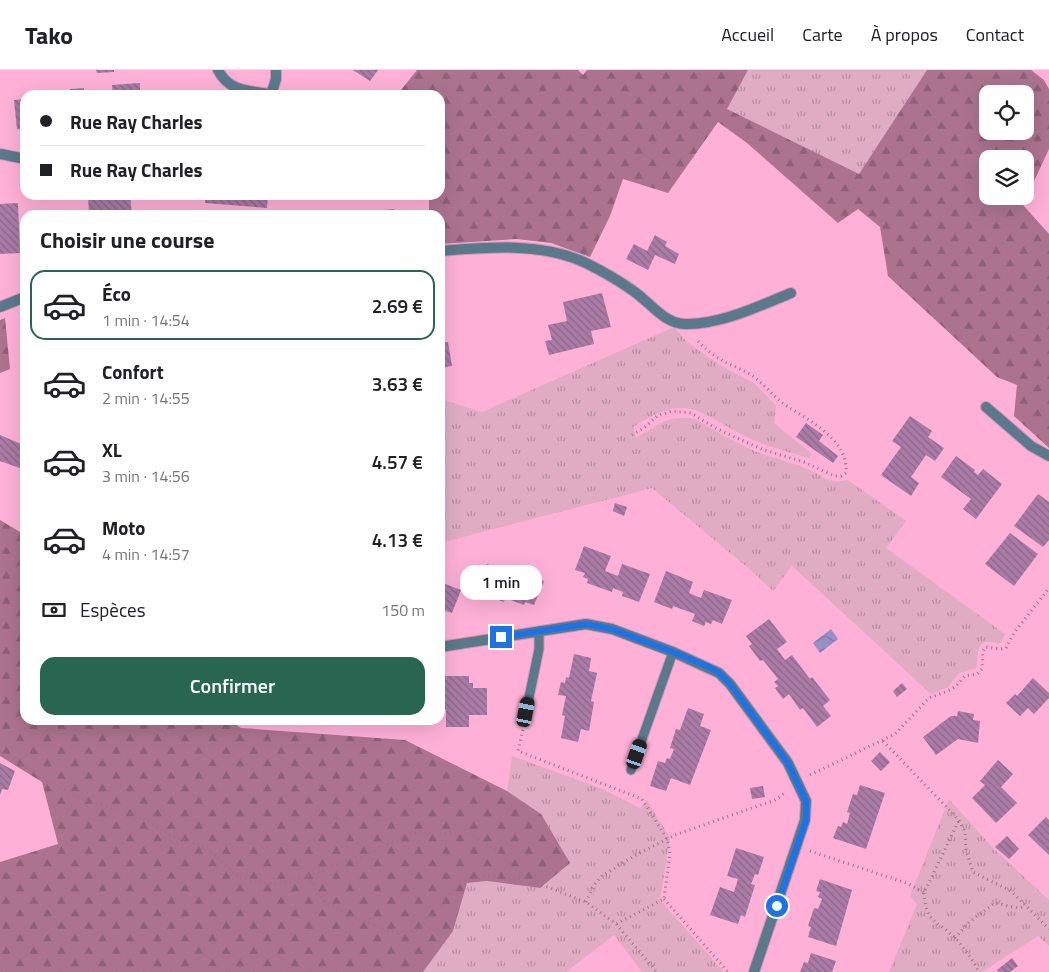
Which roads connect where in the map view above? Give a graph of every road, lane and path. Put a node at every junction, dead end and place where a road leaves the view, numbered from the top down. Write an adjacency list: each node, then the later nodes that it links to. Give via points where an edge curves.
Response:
1 (218, 70): 3 (street, via 223,80)
2 (276, 70): 4 (street)
3 (240, 90)
4 (272, 90)
5 (1, 154): 6 (street)
6 (20, 158)
7 (445, 252): 11 (street, via 510,247 556,253 585,263 633,290 671,321)
8 (791, 293): 11 (street, via 729,318)
9 (20, 299): 10 (street)
10 (0, 307)
11 (684, 324): 13 (path, via 705,348 750,374 788,407 827,433 842,452 846,473 834,476 804,462 764,450 717,429 691,413 672,411 657,416)
12 (986, 407): 14 (street, via 1031,446)
13 (632, 435)
14 (1049, 456)
15 (1049, 588): 20 (path, via 1006,648 985,648 980,672 965,676 956,686 929,698)
16 (539, 631): 17 (street); 18 (street, via 596,625); 19 (lane, via 539,649)
17 (445, 646)
18 (673, 652): 22 (lane); 23 (street, via 709,667 730,684)
19 (526, 712): 25 (path, via 518,751 642,800)
20 (883, 741): 23 (path); 24 (path)
21 (0, 751): 27 (path, via 81,798 136,815 168,834 208,849 238,877 276,885)
22 (631, 770)
23 (799, 783): 25 (path, via 775,800); 26 (street, via 806,801 806,820)
24 (959, 820): 29 (path); 32 (path, via 965,832 966,850 973,872 1012,891)
25 (667, 839): 30 (path, via 670,854); 31 (path, via 602,876)
26 (797, 847): 29 (path, via 909,884); 38 (street)
27 (307, 876): 28 (path, via 365,855 412,833 468,832 495,849); 28 (path, via 326,902 390,932 416,931 440,908 459,882 484,876)
28 (524, 878): 31 (path)
29 (924, 893): 35 (path, via 930,917)
30 (664, 899): 33 (path); 37 (path)
31 (586, 902): 33 (path)
32 (1026, 907): 34 (path); 35 (path, via 995,903 969,922)
33 (616, 924): 36 (path)
34 (1049, 929)
35 (955, 938): 39 (path)
36 (657, 972)
37 (728, 972)
38 (754, 972)
39 (979, 972)

